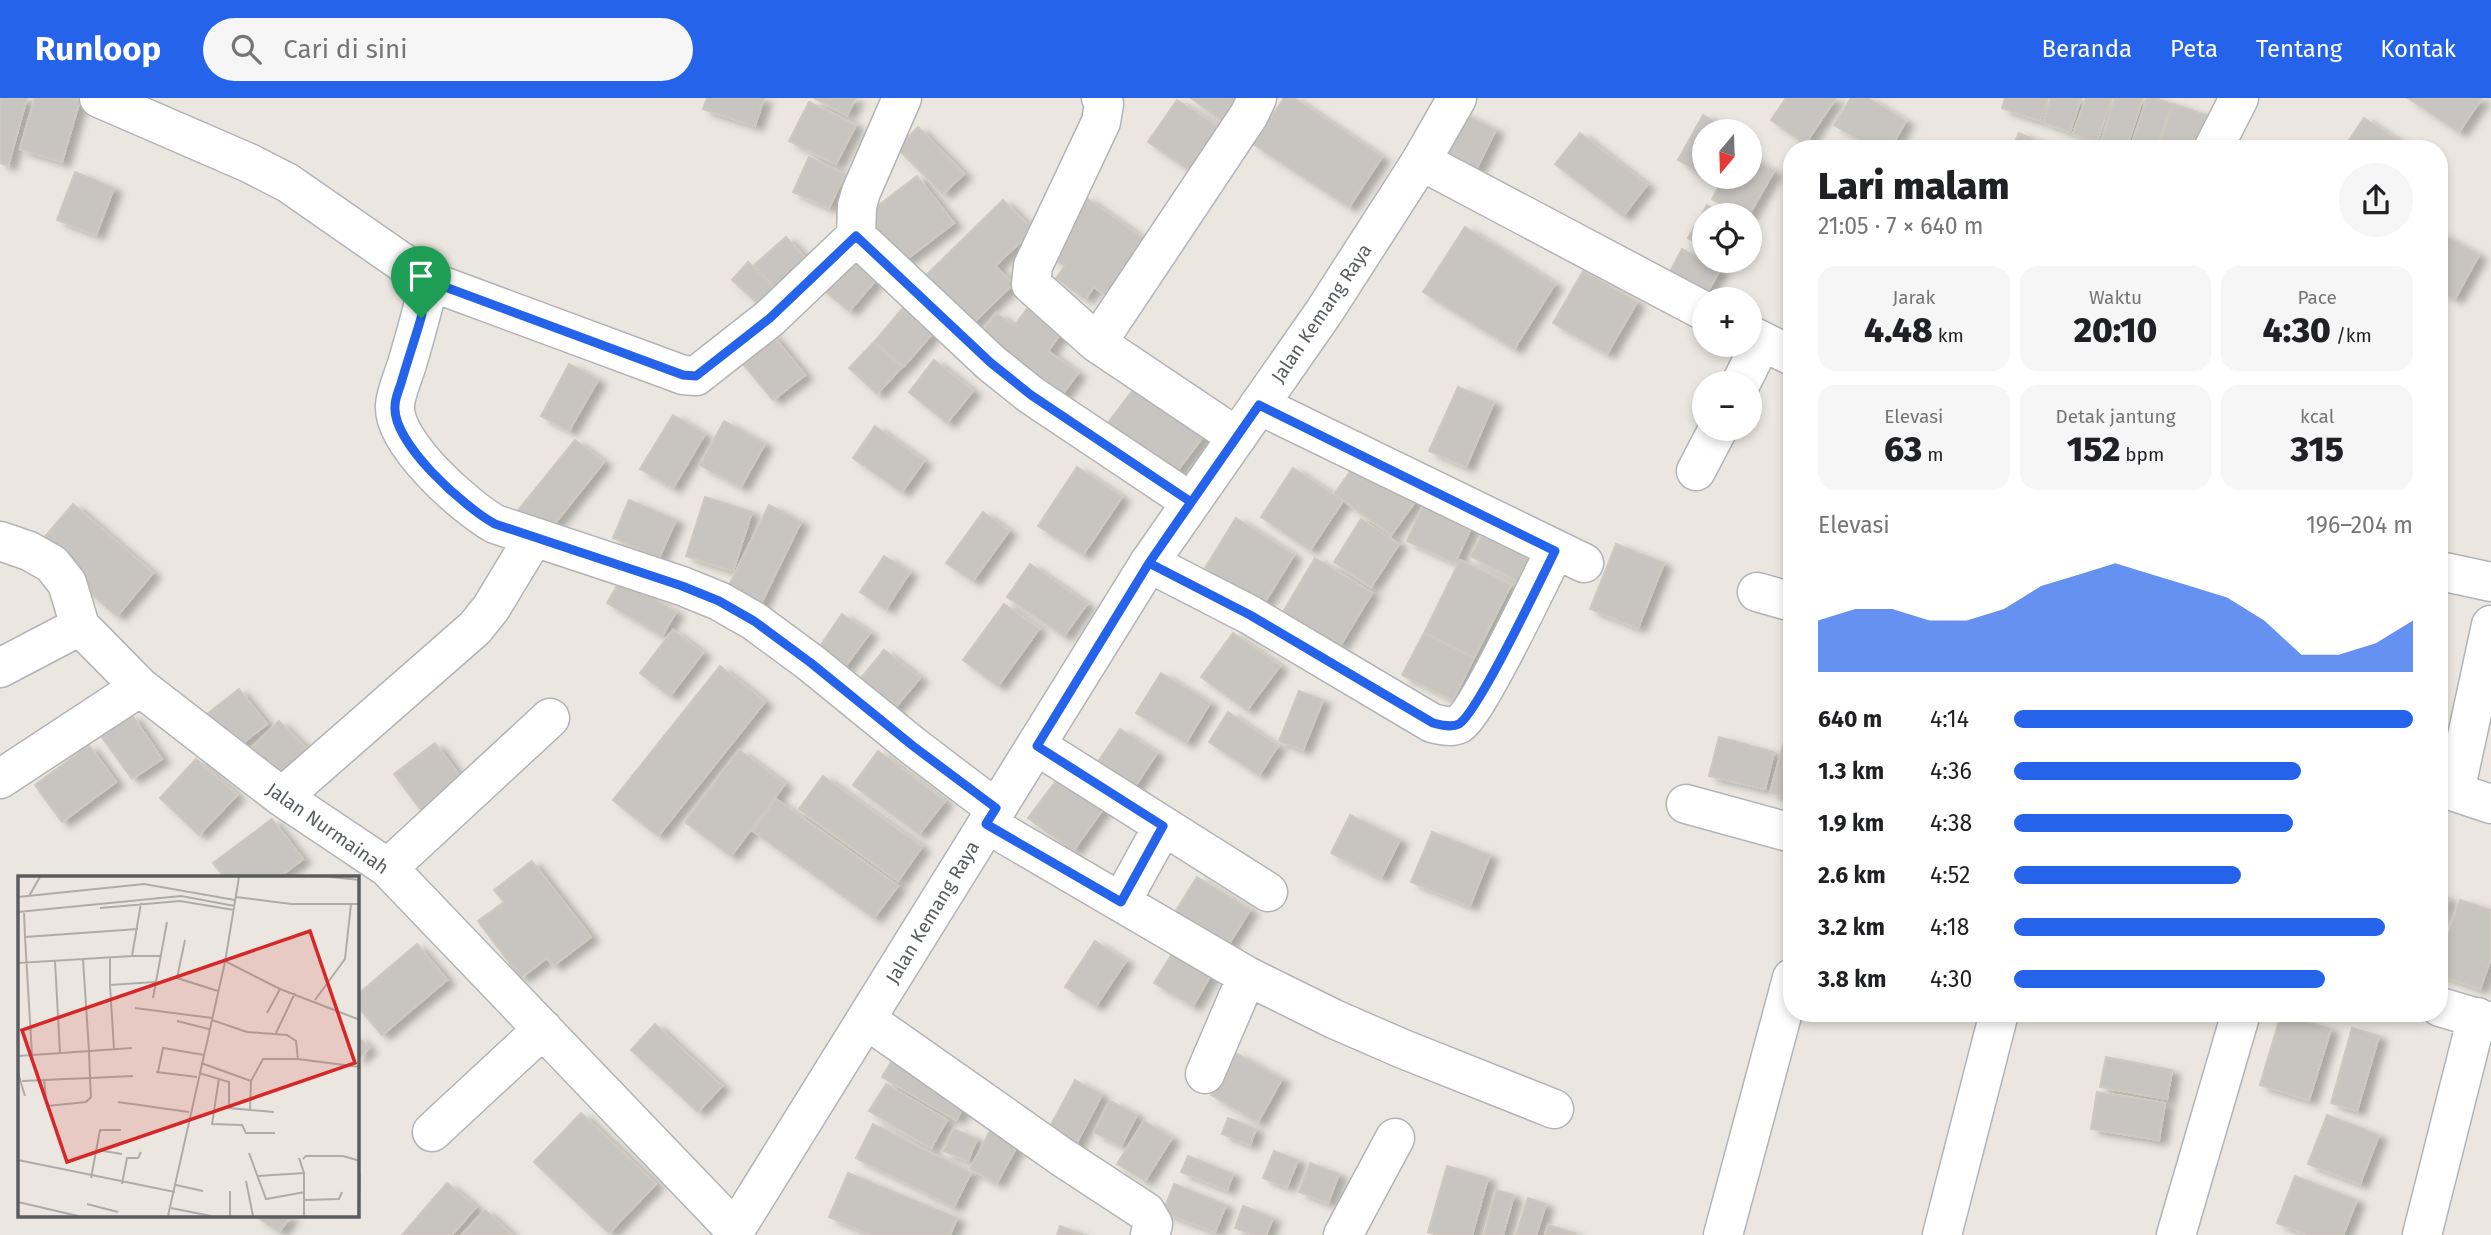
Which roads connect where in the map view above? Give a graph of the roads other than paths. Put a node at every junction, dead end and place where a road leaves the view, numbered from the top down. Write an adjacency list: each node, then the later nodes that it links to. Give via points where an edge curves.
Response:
1 (99, 98): 10 (street, via 288,183)
2 (902, 98): 9 (street, via 856,206)
3 (1101, 98): 12 (street, via 1101,122 1033,266 1031,284)
4 (1257, 98): 12 (street)
5 (1457, 98): 8 (street, Jalan Kemang Raya)
6 (2226, 102): 7 (street)
7 (2215, 140)
8 (1421, 161): 11 (street); 15 (street, Jalan Kemang Raya)
9 (856, 236): 10 (street, via 770,318 696,376); 19 (street, via 1031,395)
10 (429, 281): 20 (street, via 395,404 396,422 403,437 456,496 495,524)
11 (1692, 305)
12 (1097, 343): 16 (street)
13 (1768, 344): 14 (street)
14 (1749, 371)
15 (1259, 405): 16 (street, Jalan Kemang Raya); 22 (street, via 1569,557 1502,654 1468,715 1458,724 1433,723 1250,615)
16 (1237, 436): 19 (street, Jalan Kemang Raya)
17 (1712, 441): 18 (street)
18 (1696, 471)
19 (1191, 502): 22 (street, Jalan Kemang Raya)
20 (534, 537): 34 (street, via 474,628); 37 (street, via 682,586 754,621 913,746)
21 (0, 541): 26 (street, Jalan Nurmainah, via 52,564 67,583)
22 (1149, 563): 30 (street, Jalan Kemang Raya)
23 (2448, 572): 24 (street)
24 (2491, 582)
25 (2491, 625): 32 (street)
26 (80, 626): 27 (street); 28 (street, Jalan Nurmainah)
27 (0, 668)
28 (140, 687): 31 (street); 34 (street, Jalan Nurmainah)
29 (550, 718): 40 (street)
30 (1037, 746): 37 (street, Jalan Kemang Raya); 38 (street)
31 (0, 779)
32 (2448, 786)
33 (2448, 790): 36 (street)
34 (282, 797): 40 (street, Jalan Nurmainah)
35 (1686, 804): 39 (street)
36 (2491, 804)
37 (991, 816): 42 (street); 47 (street, Jalan Kemang Raya)
38 (1163, 826): 41 (street); 42 (street)
39 (1783, 831)
40 (388, 868): 50 (street, Jalan Nurmainah)
41 (1268, 892)
42 (1121, 902): 43 (street)
43 (1247, 976): 51 (street); 52 (street, via 1402,1049)
44 (2448, 1009): 46 (street)
45 (1783, 1012): 58 (street)
46 (2484, 1019): 61 (street)
47 (867, 1020): 55 (street, Jalan Kemang Raya); 56 (street, via 1146,1212 1153,1224)
48 (1997, 1022): 59 (street)
49 (2238, 1022): 60 (street)
50 (543, 1029): 53 (street); 55 (street, Jalan Nurmainah)
51 (1205, 1074)
52 (1554, 1109)
53 (432, 1132)
54 (1395, 1138): 57 (street)
55 (733, 1233)
56 (1150, 1235)
57 (1343, 1235)
58 (1723, 1235)
59 (1942, 1235)
60 (2176, 1235)
61 (2422, 1235)

